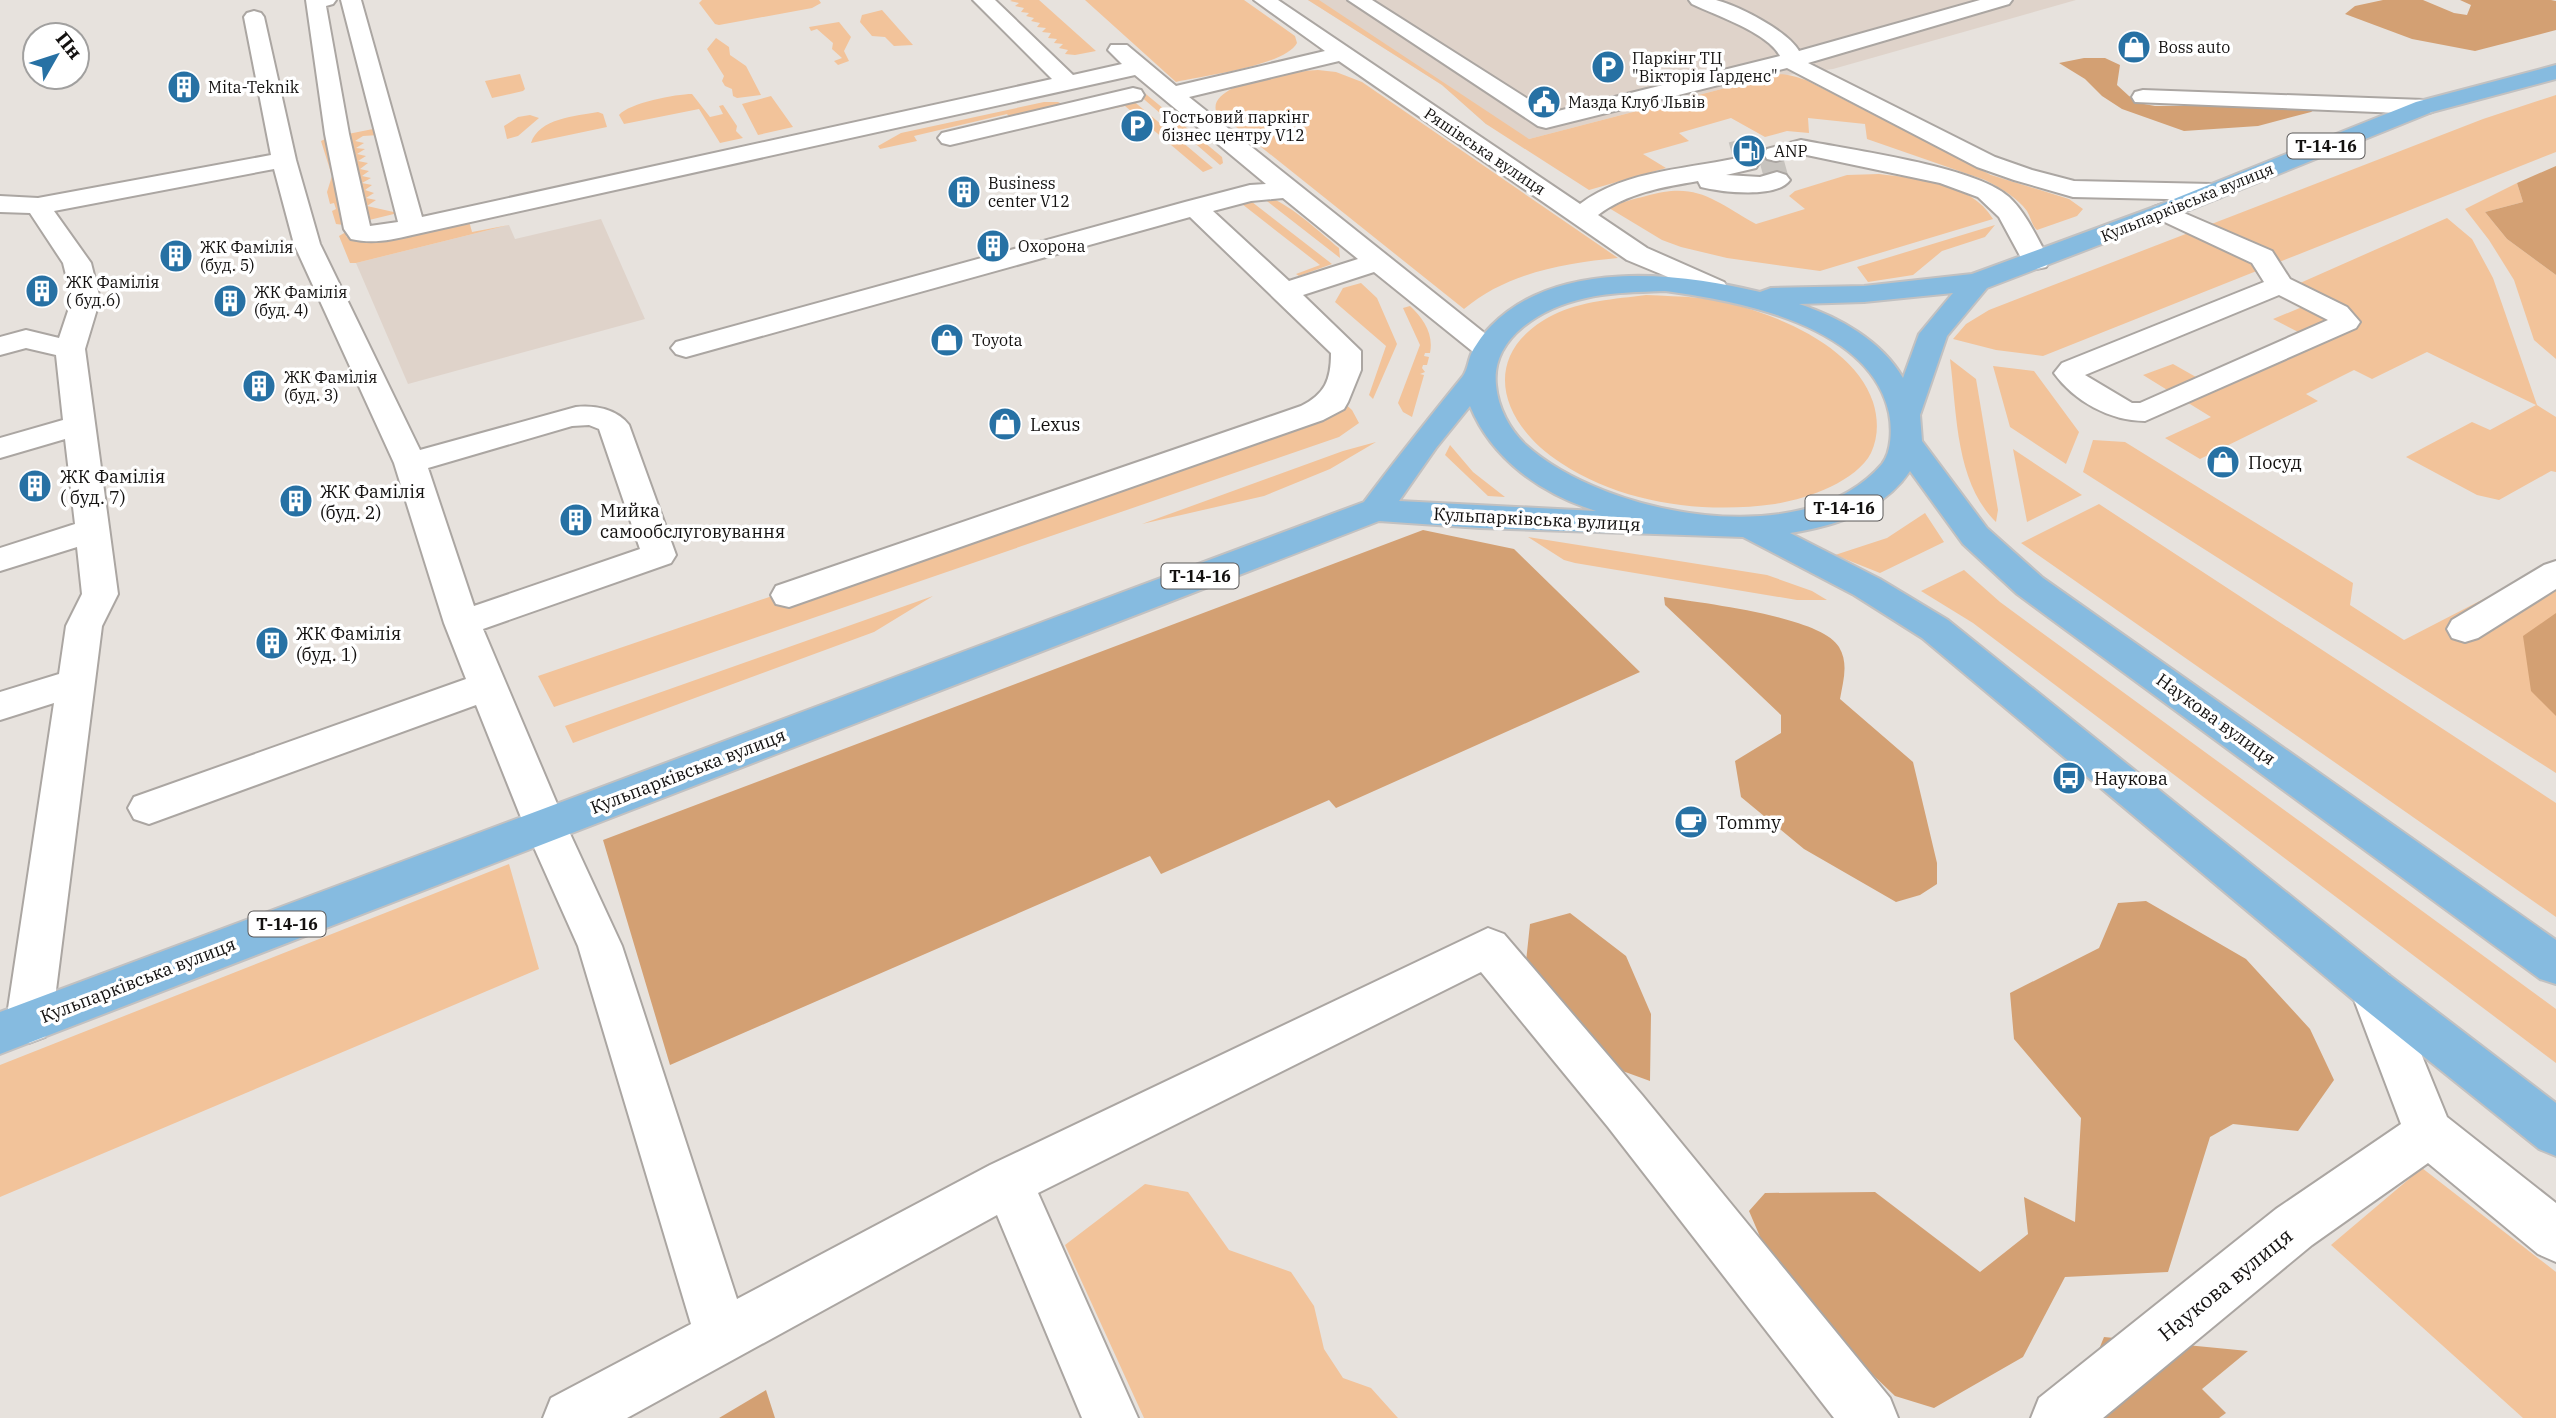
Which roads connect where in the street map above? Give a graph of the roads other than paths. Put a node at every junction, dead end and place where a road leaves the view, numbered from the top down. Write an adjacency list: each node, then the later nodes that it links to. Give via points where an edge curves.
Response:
1 (351, 0): 33 (street)
2 (983, 0): 14 (street)
3 (1264, 0): 10 (street, Ряшівська вулиця)
4 (1357, 0): 19 (street)
5 (1699, 0): 11 (street, via 1768,32 1784,43)
6 (2002, 0): 11 (street)
7 (321, 1): 33 (street, via 337,134 357,229 374,234)
8 (254, 16): 22 (street)
9 (1116, 48): 12 (street)
10 (1341, 54): 15 (street); 21 (street, Ряшівська вулиця)
11 (1795, 63): 19 (street); 27 (street, via 1986,162 2023,175 2073,189)
12 (1139, 67): 14 (street); 15 (street)
13 (2556, 72): 18 (main road, Кульпарківська вулиця / Т-14-16)
14 (1068, 82): 33 (street)
15 (1172, 94): 26 (street)
16 (1133, 95): 20 (street)
17 (2143, 97): 18 (street)
18 (2424, 107): 27 (main road, Кульпарківська вулиця / Т-14-16)
19 (1552, 124): 21 (street)
20 (950, 138)
21 (1480, 148): 32 (street, Ряшівська вулиця)
22 (284, 160): 29 (street); 48 (street, via 307,244)
23 (1868, 160): 24 (street, via 1824,166); 24 (street, via 1801,147); 35 (street, via 1947,177 1987,192 2011,215)
24 (1769, 163): 25 (street); 25 (street, via 1762,185)
25 (1666, 179): 32 (street, via 1598,201)
26 (1291, 190): 30 (street, via 1250,193); 34 (street)
27 (2212, 192): 31 (main road, Кульпарківська вулиця / Т-14-16)
28 (0, 204): 29 (street)
29 (38, 206): 43 (street, via 77,263 86,299)
30 (1194, 207): 39 (street); 42 (street)
31 (2163, 212): 35 (main road, Кульпарківська вулиця / Т-14-16); 37 (street, via 2262,257)
32 (1581, 216): 38 (street, Ряшівська вулиця, via 1637,254)
33 (412, 227)
34 (1379, 261): 39 (street); 44 (street)
35 (2036, 261): 36 (main road, Кульпарківська вулиця / Т-14-16)
36 (1977, 282): 40 (main road, Кульпарківська вулиця / Т-14-16); 46 (main road, Т-14-16, via 1933,334)
37 (2280, 285): 37 (street, via 2337,313 2346,323 2145,412 2116,408 2070,378 2073,369)
38 (1714, 288): 40 (main road, Т-14-16); 44 (main road, Т-14-16, via 1618,284 1574,292 1536,305 1506,324)
39 (1284, 292): 55 (street, via 1346,351 1346,370 1333,402)
40 (1753, 297): 46 (main road, Наукова вулиця, via 1824,325 1854,344 1879,366 1896,390)
41 (0, 346): 43 (street, via 26,339)
42 (686, 348)
43 (70, 349): 45 (street)
44 (1482, 363): 49 (main road, Т-14-16); 50 (main road, via 1486,414 1515,452 1563,486 1627,512)
45 (80, 425): 47 (street); 52 (street)
46 (1906, 428): 51 (main road, Т-14-16, via 1896,467 1874,490 1841,509 1800,521); 63 (main road, Наукова вулиця, via 1975,536 2030,586)
47 (0, 448)
48 (410, 463): 56 (street); 56 (street, via 575,416 599,416 613,425 659,555)
49 (1376, 510): 50 (main road, Кульпарківська вулиця / Т-14-16); 62 (main road, Кульпарківська вулиця / Т-14-16)
50 (1699, 526): 51 (main road, Т-14-16)
51 (1751, 527): 64 (main road, via 1867,587 1935,629)
52 (92, 530): 53 (street); 58 (street, via 100,594 84,626)
53 (0, 560)
54 (2556, 573): 57 (street)
55 (789, 595)
56 (462, 624): 59 (street)
57 (2465, 629)
58 (76, 682): 60 (street); 65 (street)
59 (488, 685): 61 (street); 62 (street)
60 (0, 706)
61 (149, 808)
62 (545, 825): 65 (main road, Кульпарківська вулиця / Т-14-16); 70 (street, via 600,946)
63 (2556, 965)
64 (2372, 989): 66 (street); 67 (main road)
65 (14, 1027)
66 (2430, 1133): 69 (street); 74 (street, Наукова вулиця, via 2294,1227)
67 (2556, 1133)
68 (1008, 1182): 70 (street); 72 (street); 73 (street, via 1488,947)
69 (2556, 1236)
70 (722, 1335): 71 (street)
71 (570, 1418)
72 (1110, 1418)
73 (1870, 1418)
74 (2059, 1418)

